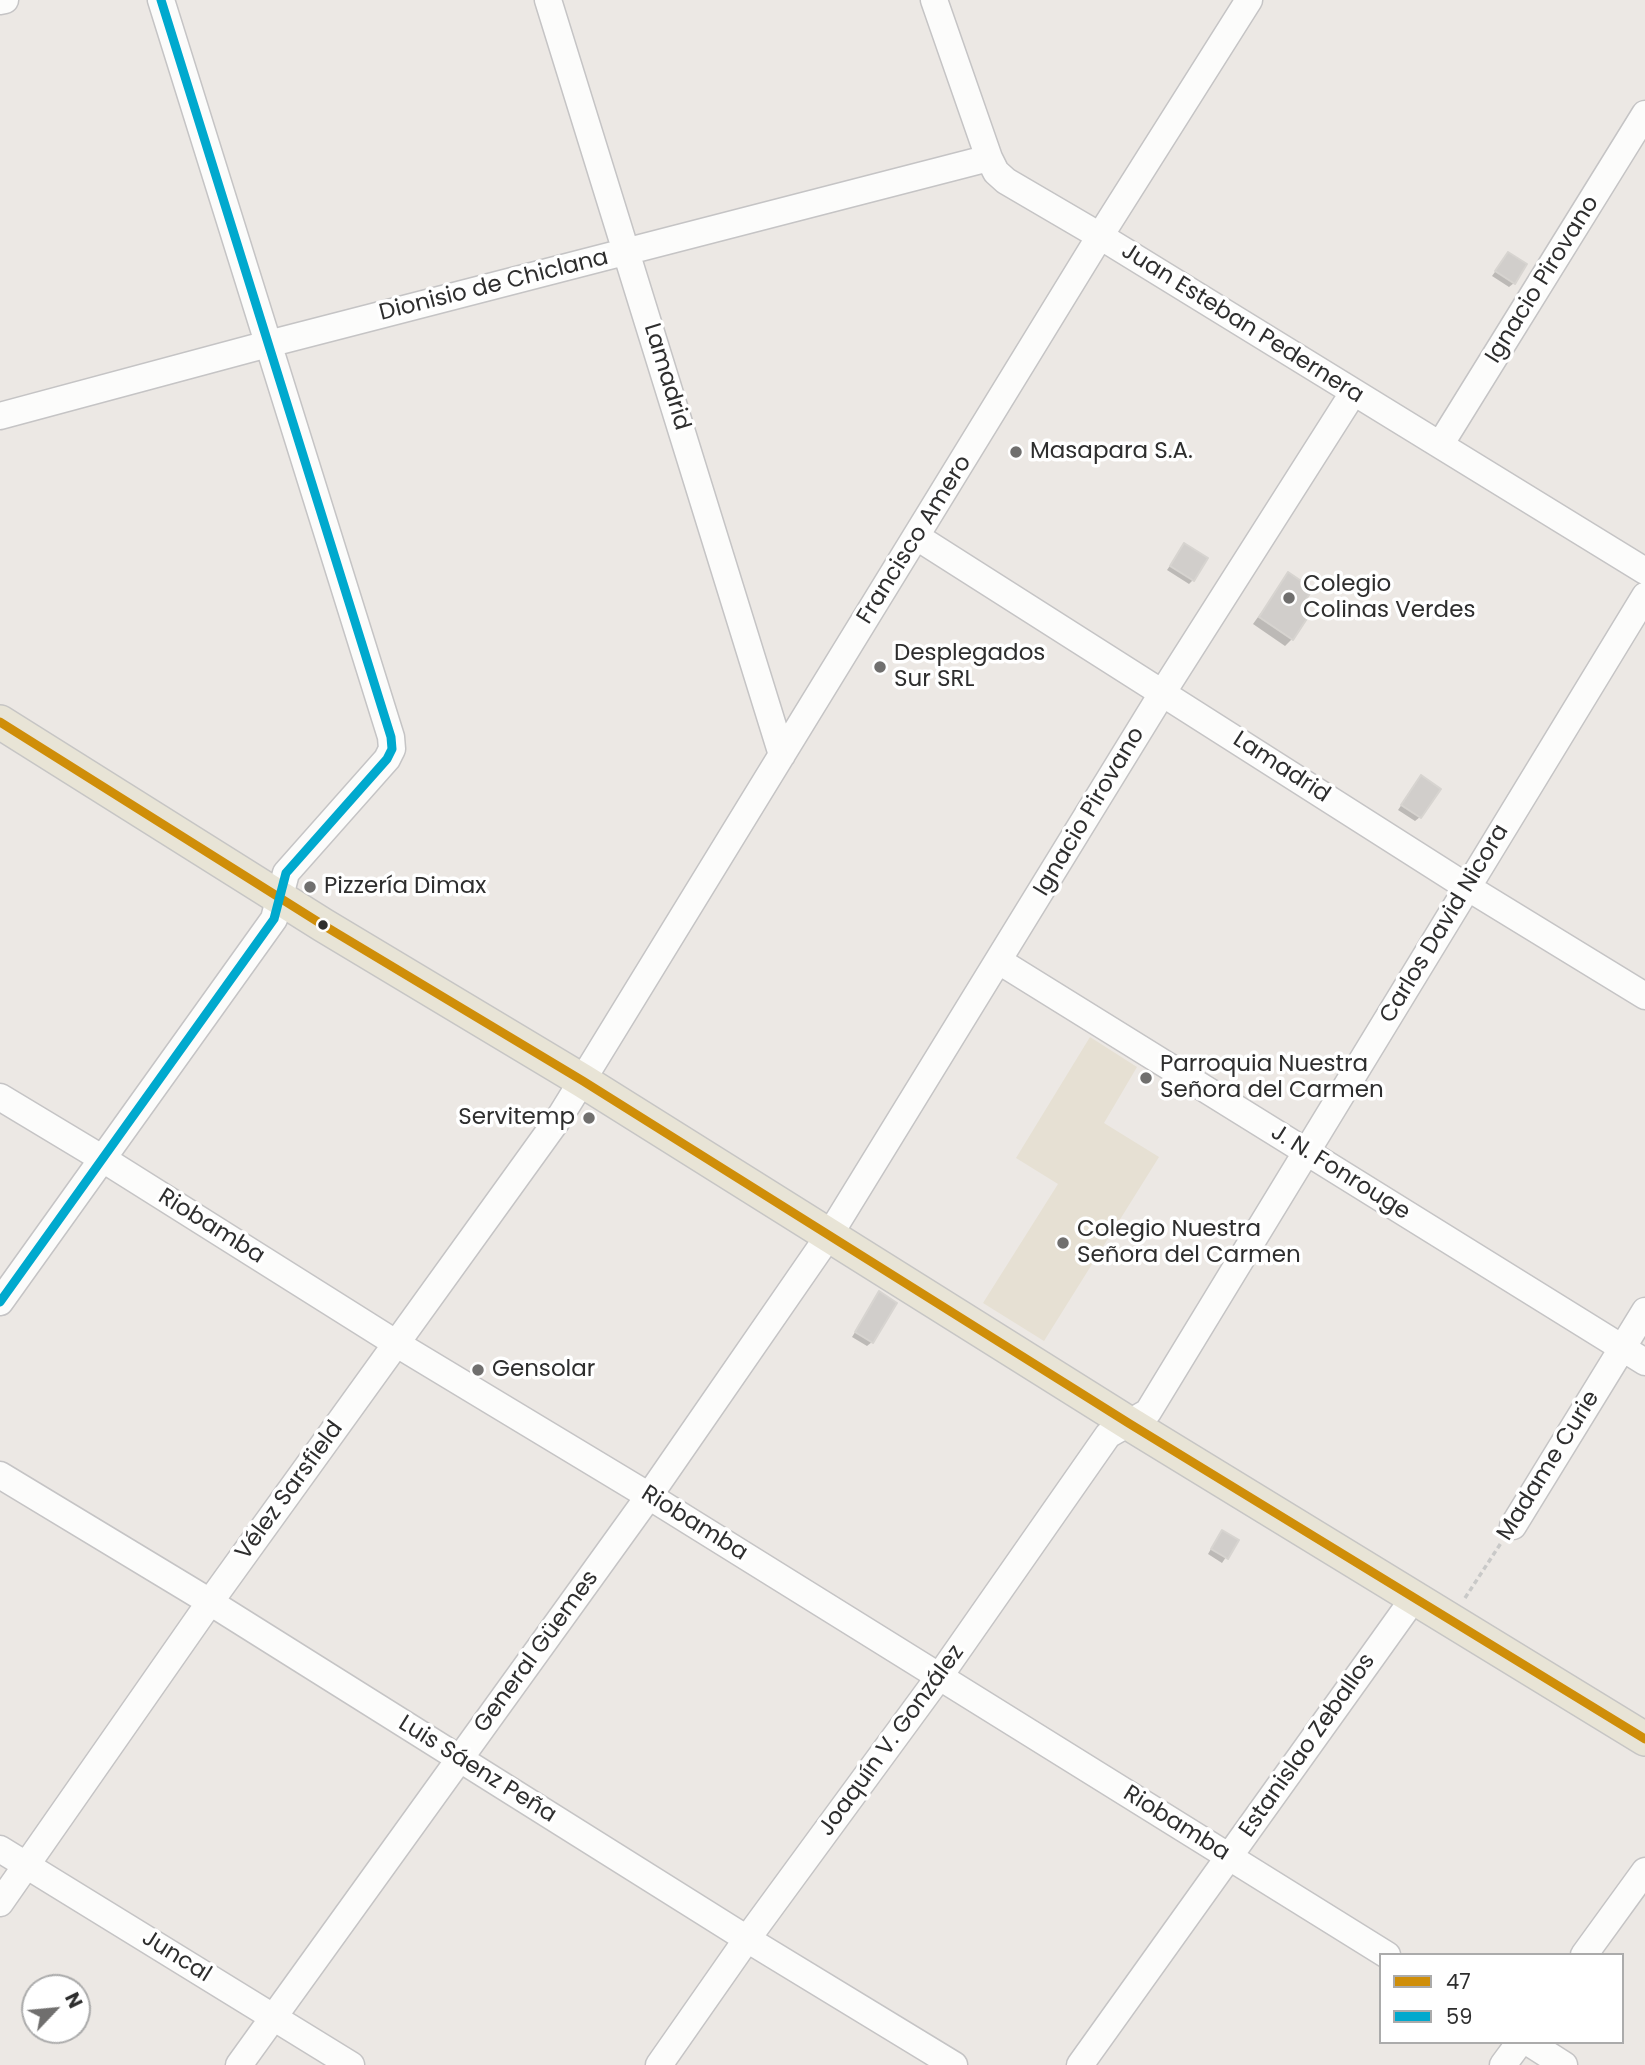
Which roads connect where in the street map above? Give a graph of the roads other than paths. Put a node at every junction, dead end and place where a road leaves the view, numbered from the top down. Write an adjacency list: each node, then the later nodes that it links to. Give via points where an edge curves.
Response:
1 (161, 0): 9 (street)
2 (548, 0): 8 (street, Lamadrid)
3 (934, 0): 6 (street, Juan Esteban Pedernera)
4 (1249, 0): 7 (street, Francisco Amero)
5 (1645, 114): 12 (street, Ignacio Pirovano)
6 (989, 158): 7 (street, Juan Esteban Pedernera, via 1006,181); 8 (street, Dionisio de Chiclana)
7 (1100, 236): 10 (street, Juan Esteban Pedernera); 13 (street, Francisco Amero)
8 (627, 252): 9 (street, Dionisio de Chiclana); 18 (street, Lamadrid)
9 (268, 344): 11 (street, Dionisio de Chiclana); 20 (street, via 392,749 286,873)
10 (1353, 393): 12 (street, Juan Esteban Pedernera); 16 (street, Ignacio Pirovano)
11 (0, 416)
12 (1440, 445): 14 (street, Juan Esteban Pedernera)
13 (917, 537): 16 (street, Lamadrid); 18 (street, Francisco Amero)
14 (1645, 571)
15 (1645, 596): 19 (street, Carlos David Nicora)
16 (1163, 692): 19 (street, Lamadrid); 21 (street, Ignacio Pirovano)
17 (0, 722): 20 (main road)
18 (782, 755): 23 (street, Francisco Amero)
19 (1468, 887): 22 (street, Lamadrid); 25 (street, Carlos David Nicora)
20 (278, 897): 23 (main road); 26 (street, via 274,919)
21 (999, 961): 25 (street, J. N. Fonrouge); 27 (street, Ignacio Pirovano)
22 (1645, 996)
23 (583, 1082): 27 (main road); 30 (street, Vélez Sarsfield)
24 (0, 1097): 26 (street, Riobamba)
25 (1306, 1152): 31 (street, J. N. Fonrouge); 33 (street, Carlos David Nicora, via 1149,1412)
26 (103, 1159): 28 (street); 30 (street, Riobamba)
27 (830, 1234): 33 (main road); 35 (street, General Güemes)
28 (0, 1302)
29 (1645, 1311): 31 (street, Madame Curie)
30 (397, 1345): 35 (street, Riobamba); 38 (street, Vélez Sarsfield)
31 (1622, 1348): 32 (street, J. N. Fonrouge); 36 (street, Madame Curie)
32 (1645, 1362)
33 (1130, 1424): 37 (main road); 39 (street, Joaquín V. González, via 1108,1435)
34 (0, 1475): 38 (street, Luis Sáenz Peña)
35 (649, 1496): 39 (street, Riobamba); 41 (street, General Güemes)
36 (1513, 1525)
37 (1414, 1598): 40 (main road); 43 (street, Estanislao Zeballos)
38 (211, 1602): 41 (street, Luis Sáenz Peña); 44 (street, Vélez Sarsfield)
39 (939, 1677): 43 (street, Riobamba); 47 (street, Joaquín V. González)
40 (1645, 1739)
41 (460, 1759): 47 (street, Luis Sáenz Peña); 50 (street, General Güemes)
42 (0, 1849): 44 (street, Juncal)
43 (1229, 1857): 48 (street, Riobamba); 57 (street, Estanislao Zeballos)
44 (27, 1865): 46 (street, Vélez Sarsfield); 50 (street, Juncal)
45 (1645, 1871): 49 (street)
46 (0, 1903)
47 (747, 1939): 55 (street, Joaquín V. González); 56 (street, Luis Sáenz Peña)
48 (1384, 1953)
49 (1585, 1953)
50 (273, 2017): 53 (street, General Güemes); 54 (street, Juncal)
51 (1519, 2044): 58 (street)
52 (1531, 2044): 59 (street)
53 (239, 2065)
54 (351, 2065)
55 (659, 2065)
56 (954, 2065)
57 (1080, 2065)
58 (1503, 2065)
59 (1564, 2065)

